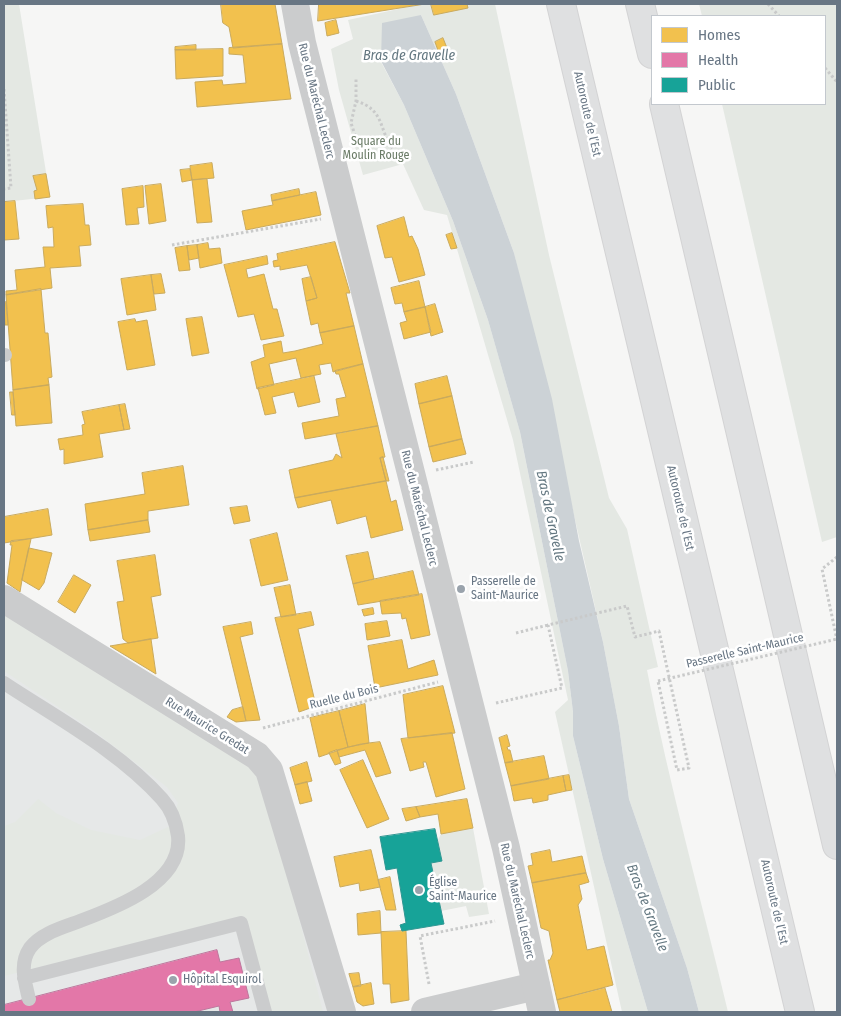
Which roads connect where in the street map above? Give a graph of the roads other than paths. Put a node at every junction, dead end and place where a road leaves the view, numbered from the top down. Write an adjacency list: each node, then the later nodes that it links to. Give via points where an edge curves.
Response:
1 (295, 4): 11 (street, Rue du Maréchal Leclerc, via 302,43 506,848)
2 (561, 4): 15 (highway, Autoroute de l’Est)
3 (640, 4): 4 (highway)
4 (651, 50)
5 (664, 105): 8 (highway)
6 (4, 599): 14 (street, Rue Maurice Gredat, via 257,756 269,770)
7 (4, 683): 9 (lane, via 117,758 162,798 175,819 178,840 176,857 168,871 138,894 105,912 56,930 32,946 23,964)
8 (837, 845)
9 (24, 978): 10 (lane); 13 (lane, via 241,923)
10 (29, 999)
11 (539, 999): 12 (street)
12 (430, 1011)
13 (265, 1012)
14 (342, 1012)
15 (800, 1012)

